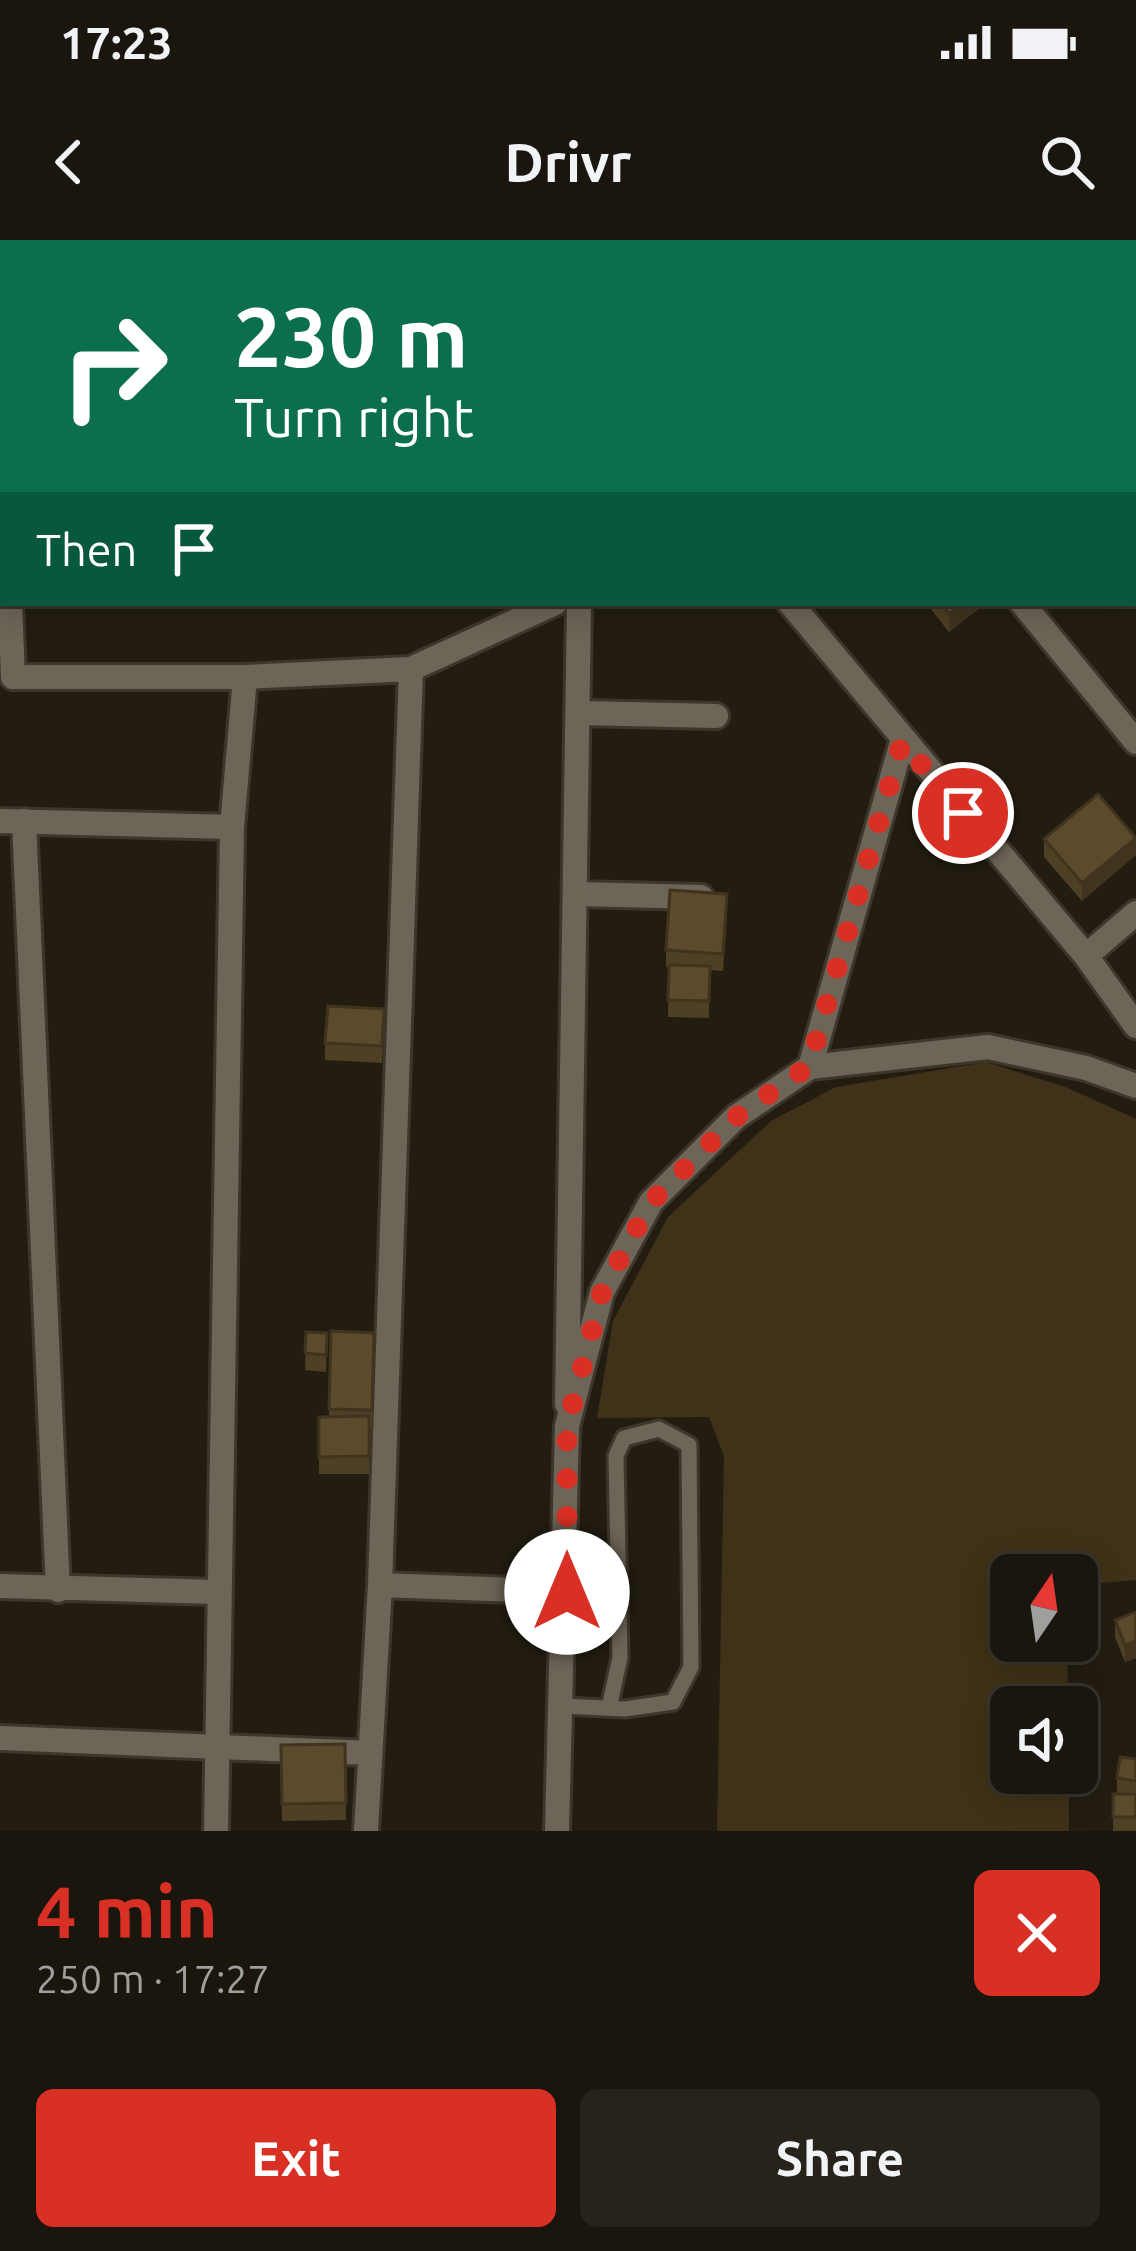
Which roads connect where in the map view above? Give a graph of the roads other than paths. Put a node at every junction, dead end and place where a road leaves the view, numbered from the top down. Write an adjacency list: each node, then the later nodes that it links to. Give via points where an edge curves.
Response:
1 (10, 606): 7 (street)
2 (548, 606): 6 (street)
3 (579, 606): 9 (street)
4 (792, 606): 11 (street)
5 (1024, 606): 12 (street)
6 (411, 669): 8 (street); 23 (street)
7 (7, 677): 8 (street)
8 (244, 677): 14 (street)
9 (580, 713): 10 (street); 15 (street)
10 (716, 716)
11 (902, 742): 18 (street); 20 (street)
12 (1136, 742)
13 (12, 821): 14 (street); 25 (street)
14 (232, 827): 26 (street)
15 (577, 894): 16 (street); 22 (street)
16 (704, 897)
17 (1136, 913): 18 (street)
18 (1086, 956): 19 (street)
19 (1136, 1026)
20 (809, 1066): 21 (street, via 988,1047); 22 (street, via 736,1117 651,1202 602,1292)
21 (1136, 1086)
22 (567, 1426): 27 (street)
23 (380, 1585): 27 (street); 32 (street)
24 (0, 1586): 25 (street)
25 (58, 1590): 26 (street)
26 (217, 1592): 31 (street)
27 (567, 1592): 28 (street)
28 (562, 1706): 29 (lane); 35 (street)
29 (608, 1708): 29 (lane, via 673,1702 691,1667 689,1445 659,1429 624,1438 616,1456 620,1657)
30 (0, 1738): 31 (street)
31 (218, 1749): 32 (street); 33 (street)
32 (369, 1753): 34 (street)
33 (216, 1831)
34 (366, 1831)
35 (557, 1831)

